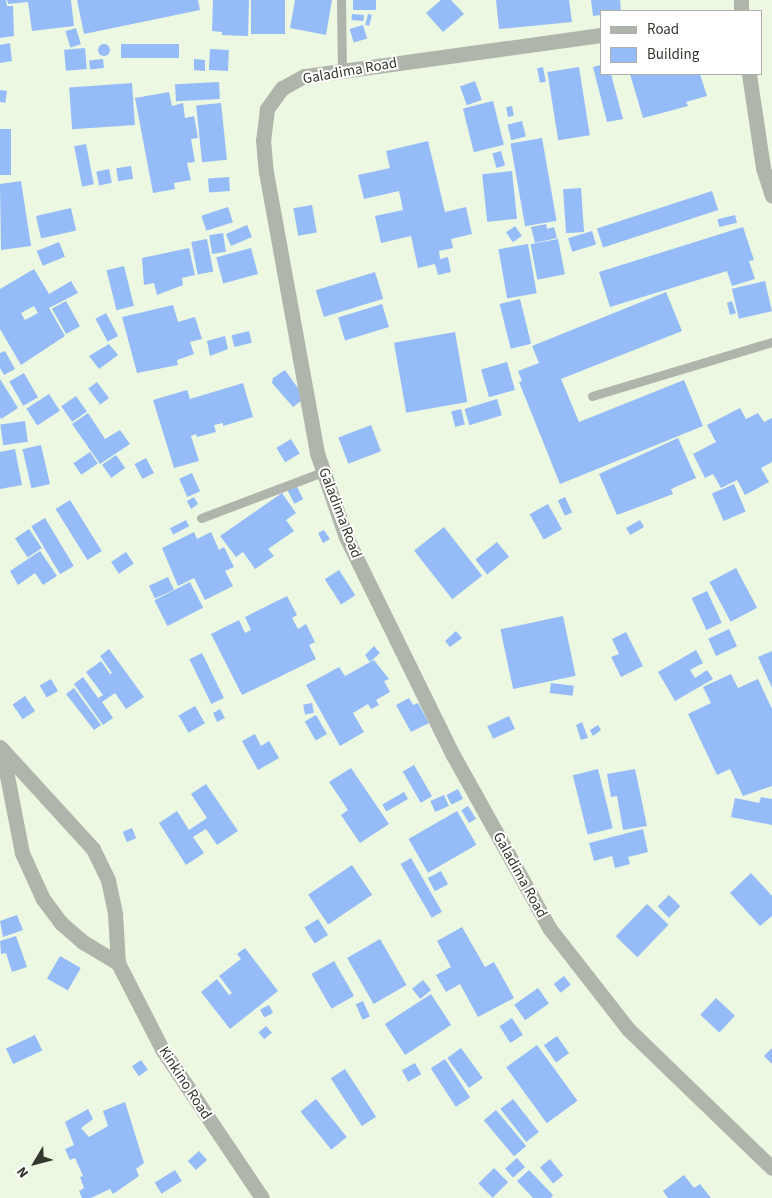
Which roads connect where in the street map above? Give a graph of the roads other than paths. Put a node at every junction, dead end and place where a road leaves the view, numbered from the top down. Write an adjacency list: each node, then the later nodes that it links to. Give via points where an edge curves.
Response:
1 (341, 0): 3 (lane)
2 (600, 35): 3 (street, Galadima Road)
3 (342, 70): 8 (street, Galadima Road, via 304,76 282,88 267,109 263,140 315,443)
4 (749, 75): 5 (street, via 763,168)
5 (772, 196)
6 (772, 342): 7 (lane)
7 (592, 396)
8 (323, 472): 9 (lane); 12 (street, Galadima Road, via 346,538 453,755 550,929 628,1029)
9 (201, 518)
10 (1, 748): 11 (street, Kinkino Road, via 94,850 108,880 115,914); 11 (street, Kinkino Road, via 22,853 42,898 61,923 82,942)
11 (118, 963): 13 (street, Kinkino Road, via 162,1049)
12 (772, 1168)
13 (262, 1198)

